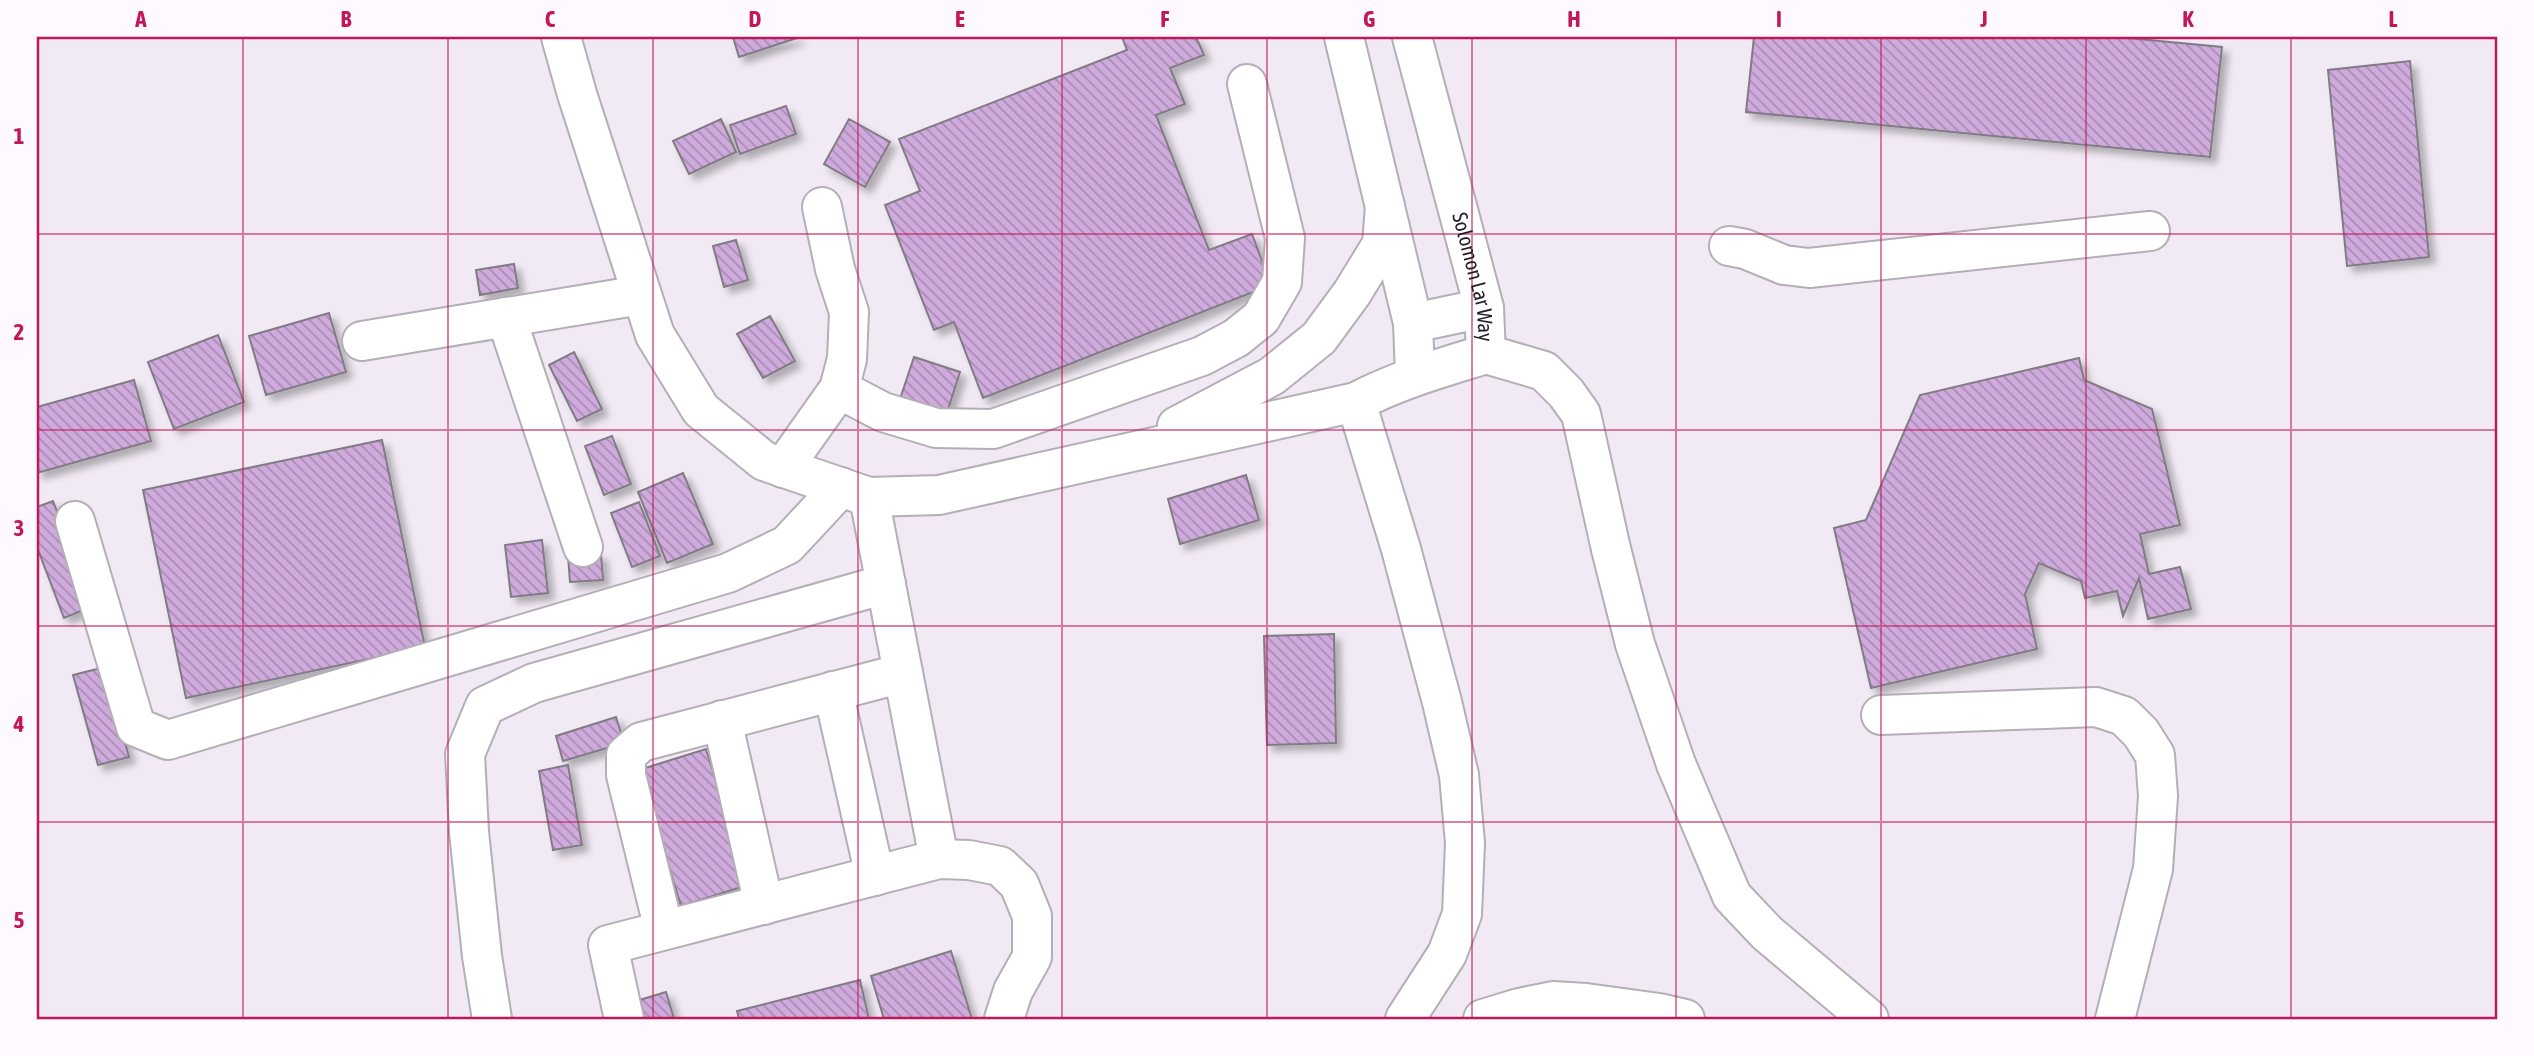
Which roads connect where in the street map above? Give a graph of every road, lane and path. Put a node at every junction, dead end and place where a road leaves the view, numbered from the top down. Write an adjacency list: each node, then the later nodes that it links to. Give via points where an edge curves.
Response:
1 (561, 37): 9 (street)
2 (1344, 37): 5 (street)
3 (1412, 37): 10 (street, Solomon Lar Way)
4 (1247, 84): 16 (street, via 1285,238 1282,282 1261,318 1236,338 1202,356 993,429 936,429 883,412)
5 (1385, 206): 12 (street); 18 (street, via 1382,244 1319,338 1272,376)
6 (822, 207): 16 (street, via 849,312 847,359)
7 (2150, 231): 8 (street, via 1810,268 1784,265)
8 (1729, 246)
9 (641, 295): 11 (street); 19 (street, via 655,335 701,410 764,461)
10 (1484, 308): 12 (street); 14 (street, Solomon Lar Way)
11 (506, 317): 13 (street); 22 (street)
12 (1413, 323): 15 (street)
13 (362, 341)
14 (1486, 354): 15 (street); 38 (street, Solomon Lar Way, via 1544,371 1581,414 1635,644 1676,764 1732,896 1767,933)
15 (1415, 375): 17 (street)
16 (839, 389): 19 (street)
17 (1356, 402): 18 (street); 35 (street, via 1442,702 1459,775 1465,843 1462,914 1447,954)
18 (1124, 452): 20 (street, via 939,495)
19 (783, 468): 20 (street)
20 (855, 492): 21 (street, via 787,545 728,573 168,740 136,727); 23 (street)
21 (75, 521)
22 (583, 547)
23 (886, 584): 24 (street); 32 (street, via 534,683 485,706 465,754 469,832)
24 (903, 673): 25 (street); 28 (street)
25 (833, 691): 27 (street); 29 (street)
26 (1881, 715): 39 (street, via 2096,707 2124,716 2141,733 2155,755 2158,796 2153,869)
27 (722, 720): 30 (street); 31 (street, via 641,742 626,755 626,775)
28 (939, 859): 29 (street); 34 (street, via 1000,866 1019,884 1032,916 1032,957)
29 (875, 876): 30 (street)
30 (764, 905): 31 (street)
31 (664, 930): 33 (street, via 608,945)
32 (492, 1019)
33 (624, 1019)
34 (1004, 1019)
35 (1405, 1019)
36 (1483, 1019): 37 (street, via 1553,1001)
37 (1685, 1019)
38 (1869, 1019)
39 (2115, 1019)

